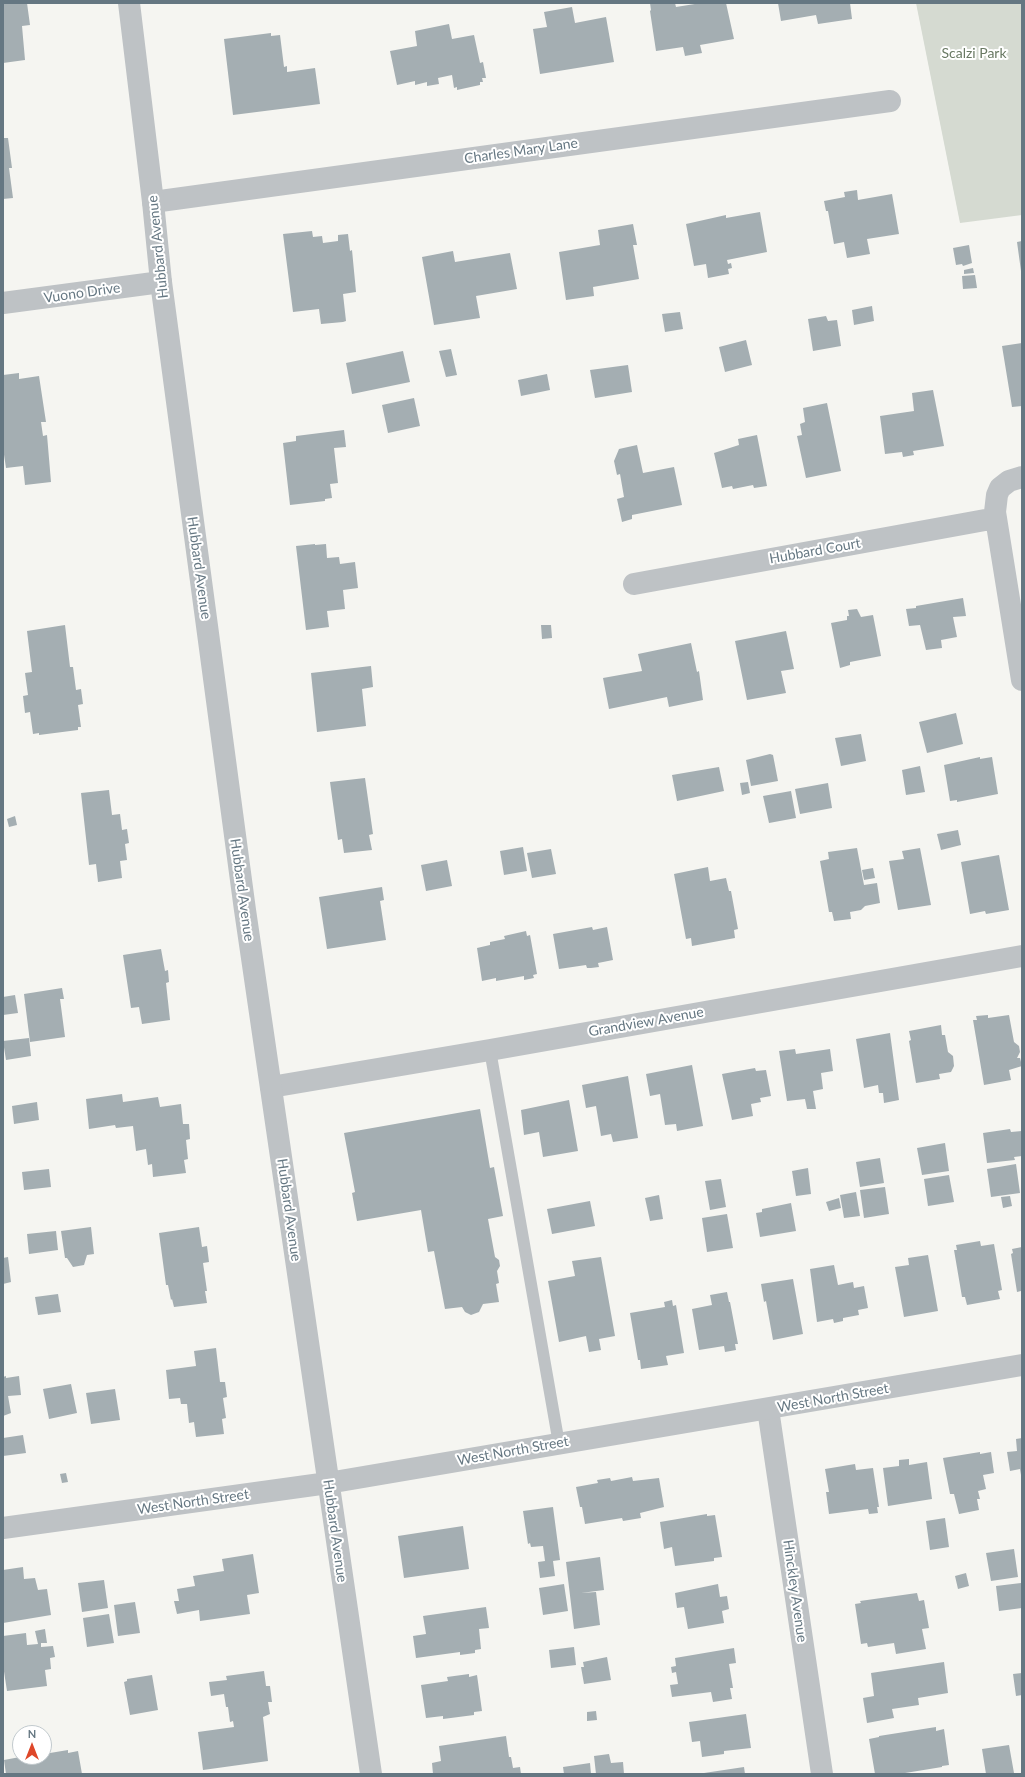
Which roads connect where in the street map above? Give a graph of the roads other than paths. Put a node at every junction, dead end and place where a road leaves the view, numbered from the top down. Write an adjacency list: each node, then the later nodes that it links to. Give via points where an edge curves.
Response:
1 (129, 3): 3 (street, Hubbard Avenue)
2 (890, 101): 3 (street, Charles Mary Lane)
3 (153, 202): 4 (street, Hubbard Avenue)
4 (161, 282): 5 (street, Vuono Drive); 12 (street, Hubbard Avenue)
5 (3, 303)
6 (1022, 477): 7 (street, via 1008,481 1000,488 995,504)
7 (996, 518): 8 (street, Hubbard Court); 9 (street)
8 (634, 584)
9 (1022, 680)
10 (1022, 956): 11 (street, Grandview Avenue)
11 (490, 1050): 12 (street, Grandview Avenue); 15 (lane)
12 (270, 1087): 16 (street, Hubbard Avenue)
13 (1022, 1365): 14 (street, West North Street)
14 (768, 1409): 15 (street, West North Street); 19 (street, Hinckley Avenue)
15 (559, 1444): 16 (street, West North Street)
16 (328, 1483): 17 (street, West North Street); 18 (street, Hubbard Avenue)
17 (3, 1528)
18 (371, 1774)
19 (822, 1774)

